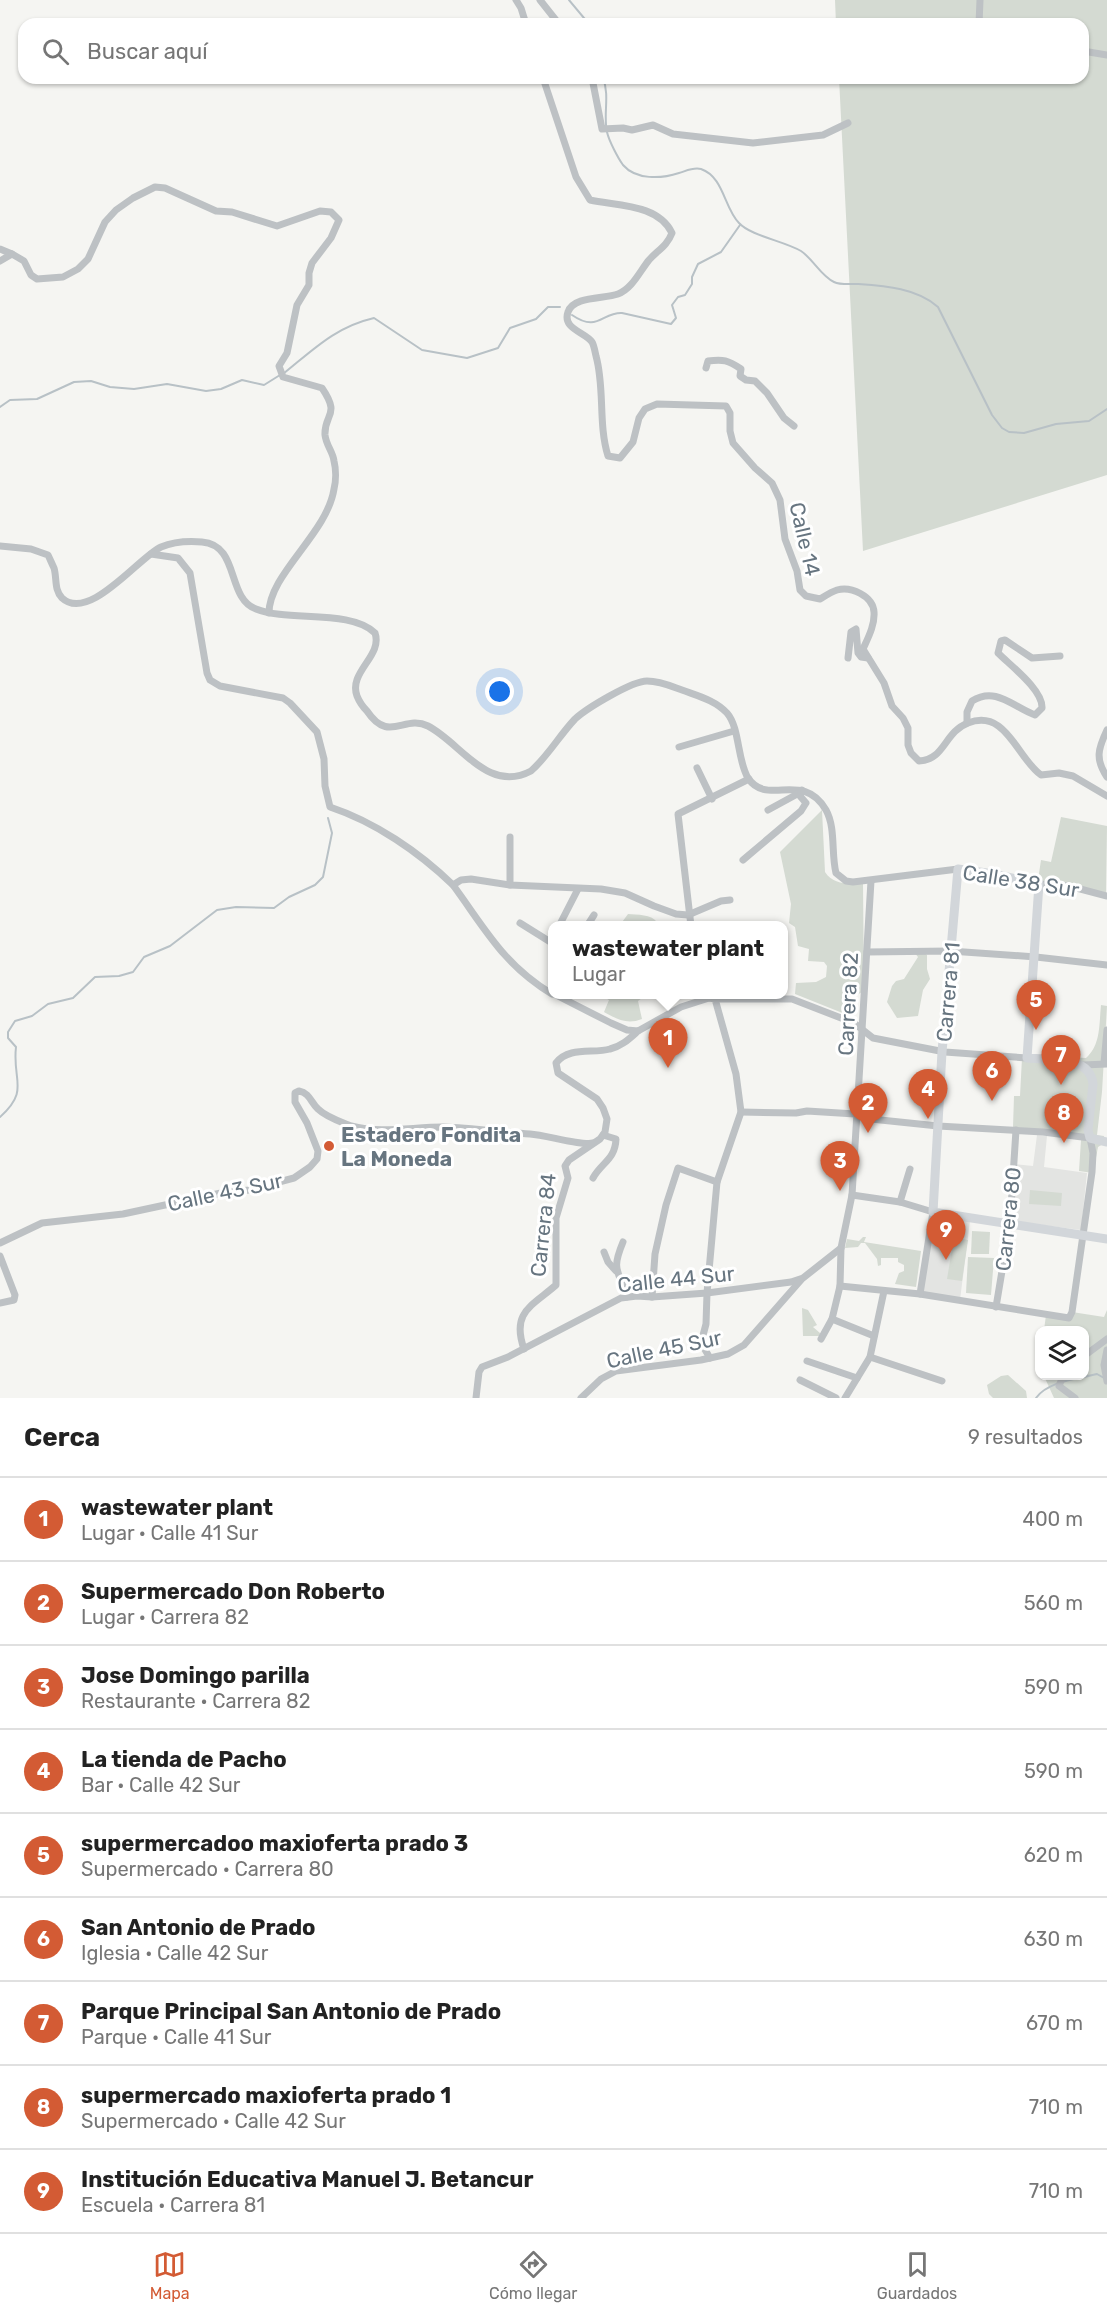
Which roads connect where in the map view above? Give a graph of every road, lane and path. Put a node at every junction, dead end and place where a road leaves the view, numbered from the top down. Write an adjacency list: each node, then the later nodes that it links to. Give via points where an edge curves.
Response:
1 (516, 0): 4 (street)
2 (540, 0): 5 (street)
3 (980, 0): 6 (street)
4 (524, 18)
5 (554, 18)
6 (979, 18)
7 (1089, 52): 8 (street)
8 (1107, 56)
9 (545, 84): 22 (street, Calle 14, via 576,177 590,200 649,212 667,223 672,233 668,244 621,293 573,304 568,311 567,319 573,328 592,342 598,363 608,456 620,458 633,442 645,409 657,404 726,406 733,443 772,483 780,500 785,539 800,590 806,596 820,599 848,589 865,596 872,605 873,624 863,649)
10 (593, 84): 11 (street, via 602,129 632,130 653,125 673,134 753,143 823,135)
11 (848, 123)
12 (0, 249): 13 (street)
13 (12, 254): 14 (street); 19 (street, via 24,261 37,279 63,277 88,259 105,222 116,210 155,187 216,211 270,225 320,212 331,213 339,220 332,238 312,263 309,285 297,305 287,353 279,366 283,377 322,388 328,399 332,411 325,432 334,460 335,487 326,515 272,596)
14 (0, 261)
15 (706, 368): 16 (street, via 708,361 725,358 735,364 741,369 740,376 755,381)
16 (795, 426)
17 (0, 546): 18 (street, via 48,555 57,590 63,599 77,604 108,590)
18 (151, 555): 19 (street, via 163,546 182,543 217,546 249,606); 39 (street, via 178,558 190,573 210,680 220,686 283,698 290,703 317,732 330,807 396,840)
19 (269, 612): 25 (street, via 361,623 372,630 377,635 374,646 355,687 374,720 383,727 429,726 488,772 505,777 531,771 581,714 640,682 659,682 712,702 728,714)
20 (1060, 656): 23 (street, via 1032,658 1011,643 1001,641 998,653 1043,699 1042,708 1035,715 986,694 972,701)
21 (849, 658): 22 (street, via 851,632 856,629 858,653)
22 (868, 658): 23 (street, via 908,728 908,745 919,761 936,756 951,734)
23 (967, 723): 31 (street, via 996,723 1041,775 1074,776)
24 (1107, 730): 28 (street, via 1098,757)
25 (734, 731): 26 (street); 29 (street)
26 (679, 747)
27 (696, 768): 32 (street)
28 (1107, 777)
29 (749, 779): 30 (street, via 769,791); 32 (street)
30 (802, 791): 33 (street); 35 (street, via 800,796 806,803 801,811); 37 (street, Calle 38 Sur, via 816,796 828,812 836,873 846,881)
31 (1107, 796)
32 (712, 799): 45 (street, via 678,814)
33 (768, 810)
34 (510, 837): 40 (street)
35 (743, 860)
36 (958, 869): 37 (street, Calle 38 Sur); 38 (main road, Calle 38 Sur); 51 (main road, Carrera 81)
37 (871, 881): 52 (street, Carrera 82)
38 (1039, 884): 42 (street, Calle 38 Sur, via 1069,886); 53 (main road)
39 (453, 885): 40 (street, via 471,879); 55 (street, via 503,954)
40 (510, 885): 41 (street)
41 (579, 889): 45 (street, via 625,893 676,914); 46 (street)
42 (1107, 896)
43 (730, 900): 45 (street)
44 (594, 915): 47 (street)
45 (688, 915): 48 (street)
46 (562, 921)
47 (590, 921)
48 (690, 921)
49 (520, 923): 50 (street)
50 (548, 939)
51 (951, 951): 52 (street); 53 (street); 63 (main road, Carrera 81)
52 (867, 952): 60 (street, Carrera 82)
53 (1036, 957): 54 (street); 64 (main road)
54 (1107, 965)
55 (548, 990)
56 (568, 999): 62 (street, via 611,1023)
57 (705, 999): 62 (street, via 681,1007)
58 (712, 999): 68 (street, via 736,1074)
59 (788, 999): 60 (street)
60 (864, 1029): 63 (street, via 873,1038); 69 (street, Carrera 82)
61 (1107, 1030): 65 (street)
62 (638, 1031): 72 (street, via 612,1049 577,1052 558,1060 558,1073 589,1092 603,1108 607,1119)
63 (942, 1052): 64 (street); 70 (main road, Carrera 81)
64 (1027, 1058): 66 (main road)
65 (1103, 1064): 66 (street); 67 (street)
66 (1083, 1065): 67 (main road)
67 (1092, 1078): 73 (main road)
68 (741, 1112): 69 (street); 78 (street)
69 (855, 1114): 70 (street); 79 (street, Carrera 82)
70 (937, 1125): 71 (street); 81 (main road, Carrera 81)
71 (1016, 1130): 73 (street); 82 (street, Carrera 80)
72 (603, 1135): 75 (street, Carrera 84); 77 (street, via 616,1139 615,1145 611,1158)
73 (1090, 1138): 74 (main road); 83 (street, via 1092,1172)
74 (1107, 1142)
75 (592, 1143): 86 (street, Calle 43 Sur, via 458,1128 363,1128 327,1115 299,1091 295,1093 295,1102 318,1151 310,1167 294,1178 249,1191 221,1193 123,1214 42,1223); 104 (street, Carrera 84, via 565,1166 568,1178 556,1218 556,1285 528,1309 519,1326)
76 (910, 1169): 80 (street)
77 (593, 1178)
78 (717, 1182): 94 (street); 97 (street, via 678,1168 655,1254)
79 (852, 1195): 80 (street); 87 (street, Carrera 82)
80 (900, 1202): 81 (street)
81 (933, 1212): 82 (main road); 95 (street, Carrera 81)
82 (1010, 1223): 83 (main road); 99 (street, Carrera 80)
83 (1084, 1234): 84 (main road); 99 (street, via 1069,1318)
84 (1107, 1239)
85 (623, 1242): 90 (street, via 615,1261)
86 (0, 1243)
87 (841, 1248): 91 (street, Calle 44 Sur); 92 (street, Carrera 82)
88 (604, 1252): 90 (street)
89 (0, 1256): 98 (street, via 15,1295 14,1300)
90 (616, 1271): 96 (street)
91 (803, 1278): 94 (street, Calle 44 Sur); 108 (street, Calle 45 Sur, via 744,1345)
92 (840, 1286): 93 (street); 100 (street, Carrera 82)
93 (884, 1291): 95 (street); 101 (street)
94 (707, 1293): 97 (street, Calle 44 Sur); 108 (street, via 701,1343)
95 (920, 1294): 99 (street)
96 (627, 1297): 97 (street, Calle 44 Sur); 104 (street, Calle 44 Sur)
97 (652, 1297)
98 (0, 1303)
99 (996, 1307)
100 (832, 1319): 101 (street); 102 (street, Carrera 82)
101 (874, 1336): 107 (street)
102 (821, 1339)
103 (1107, 1339): 106 (street)
104 (524, 1349): 115 (street, Calle 44 Sur, via 482,1367)
105 (1107, 1350): 114 (street)
106 (1089, 1352)
107 (870, 1357): 110 (street); 113 (street)
108 (710, 1358): 116 (street, Calle 45 Sur, via 616,1371)
109 (807, 1361): 110 (street)
110 (857, 1378): 118 (street)
111 (800, 1380): 117 (street)
112 (1061, 1380): 119 (street, via 1059,1386)
113 (942, 1381)
114 (1107, 1381)
115 (476, 1398)
116 (581, 1398)
117 (836, 1398)
118 (845, 1398)
119 (1075, 1398)

